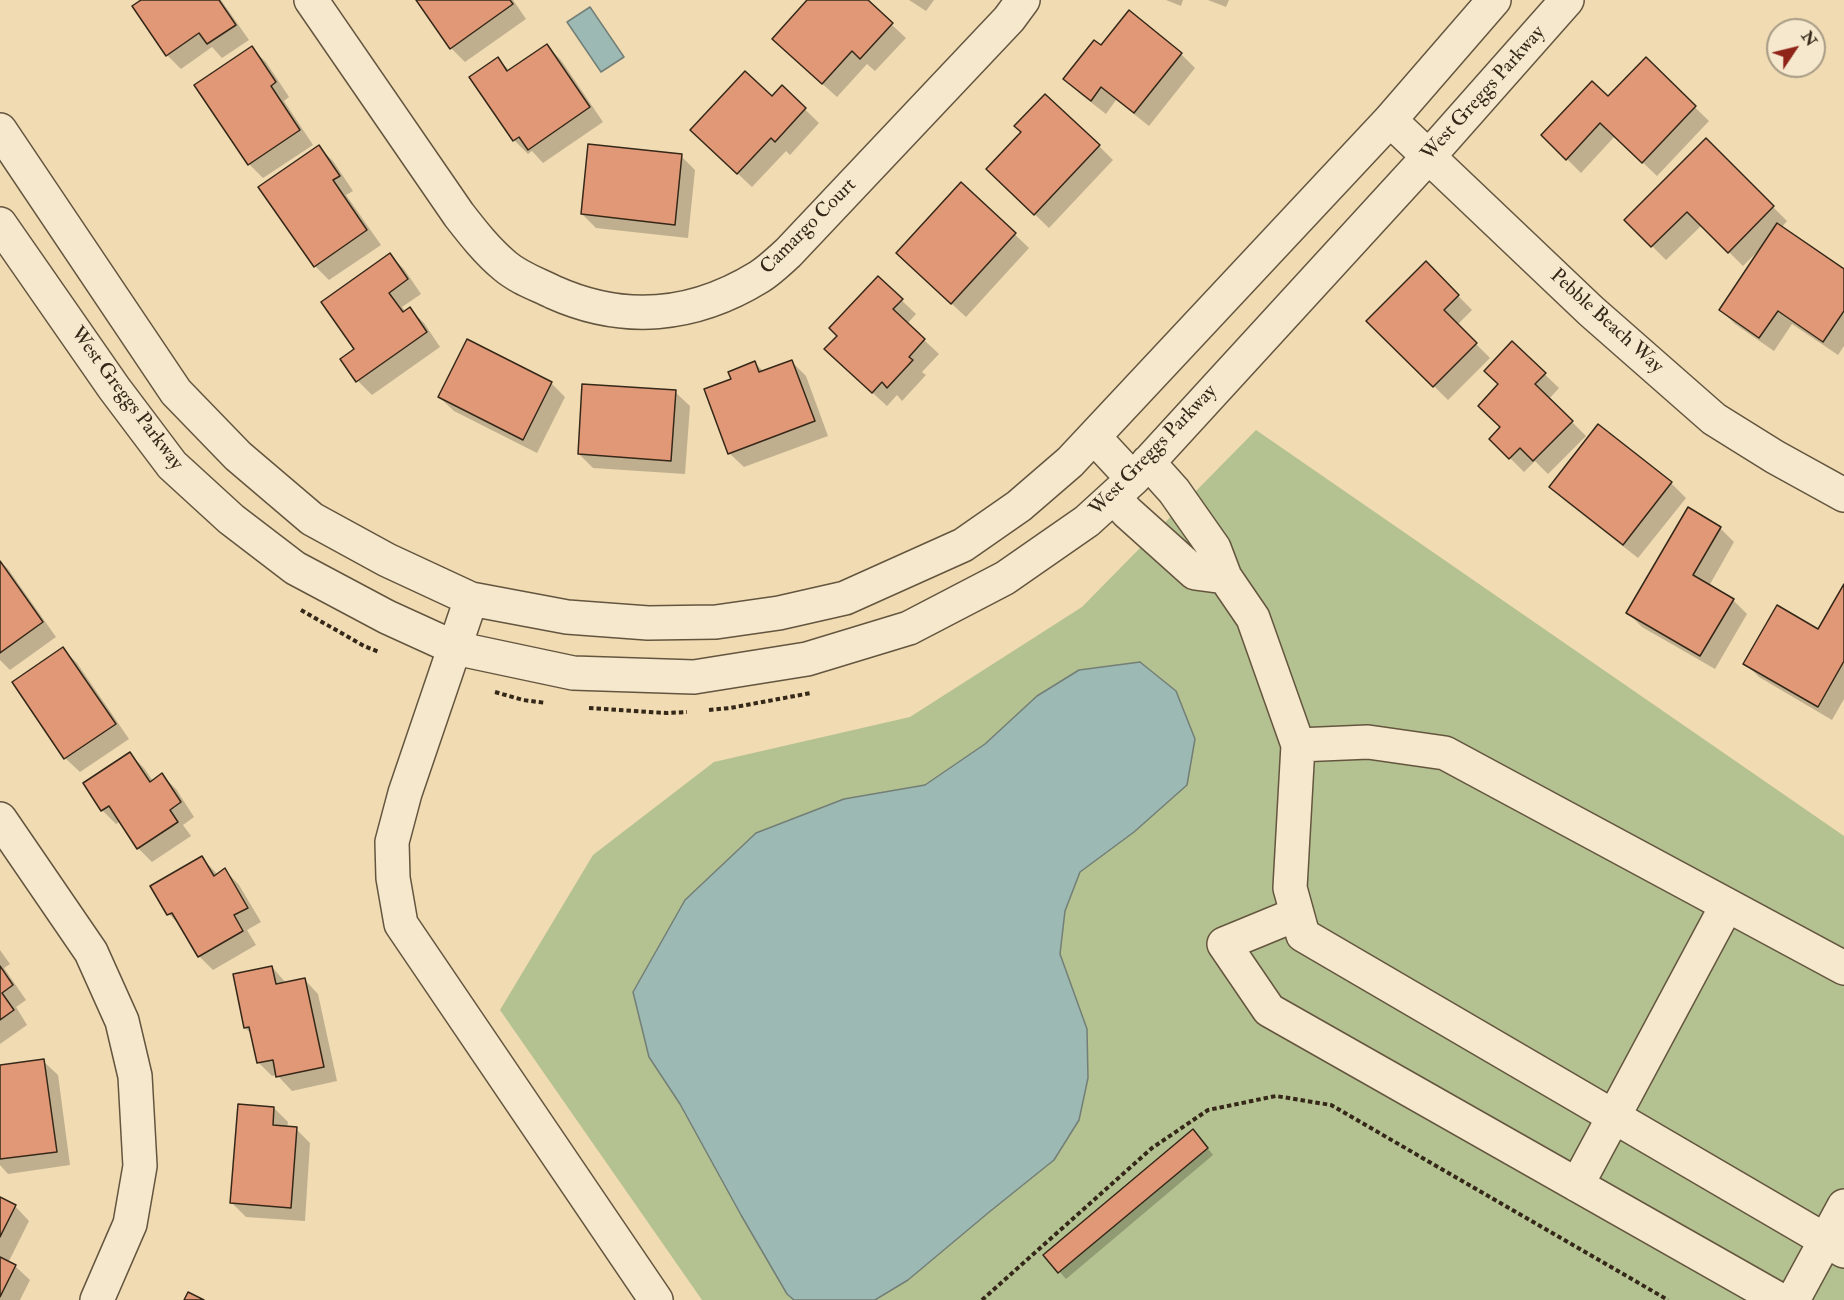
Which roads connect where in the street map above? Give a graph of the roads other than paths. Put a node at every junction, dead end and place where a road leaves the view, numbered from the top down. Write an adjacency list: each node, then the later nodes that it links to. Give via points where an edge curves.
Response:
1 (311, 0): 2 (street, Camargo Court, via 459,214 499,260 525,279 573,301 638,313 708,302 760,276 788,253)
2 (1023, 0)
3 (1494, 0): 5 (street)
4 (1567, 0): 7 (street, West Greggs Parkway)
5 (1390, 120): 7 (street, Pebble Beach Way); 9 (street)
6 (0, 130): 13 (street, via 176,392 238,456 312,519)
7 (1429, 156): 10 (street, West Greggs Parkway); 11 (street, Pebble Beach Way, via 1591,311 1714,419)
8 (0, 224): 14 (street, West Greggs Parkway, via 172,465 231,519 295,568)
9 (1094, 436): 10 (street); 13 (street, via 1019,506 963,545 844,598 716,622 648,623 567,617)
10 (1132, 480): 12 (street, via 1174,491 1214,548); 12 (street, via 1127,512 1195,573); 14 (street, West Greggs Parkway, via 1087,521 1005,578 909,628 807,659 694,676 573,674)
11 (1844, 495)
12 (1225, 577): 15 (street, via 1253,618)
13 (471, 599): 14 (street)
14 (455, 648): 25 (street, via 392,842 401,924)
15 (1298, 745): 17 (street, via 1368,742 1445,753); 18 (street, via 1290,888)
16 (0, 819): 24 (street, via 91,952 122,1022 135,1076 140,1166 130,1224)
17 (1727, 905): 19 (street); 20 (street)
18 (1297, 914): 20 (street, via 1303,935); 21 (street, via 1224,944 1269,1010)
19 (1844, 968)
20 (1613, 1117): 21 (street); 23 (street)
21 (1577, 1185): 26 (street)
22 (1844, 1206): 23 (street)
23 (1834, 1246): 27 (street)
24 (97, 1300)
25 (656, 1300)
26 (1780, 1300)
27 (1793, 1300)

